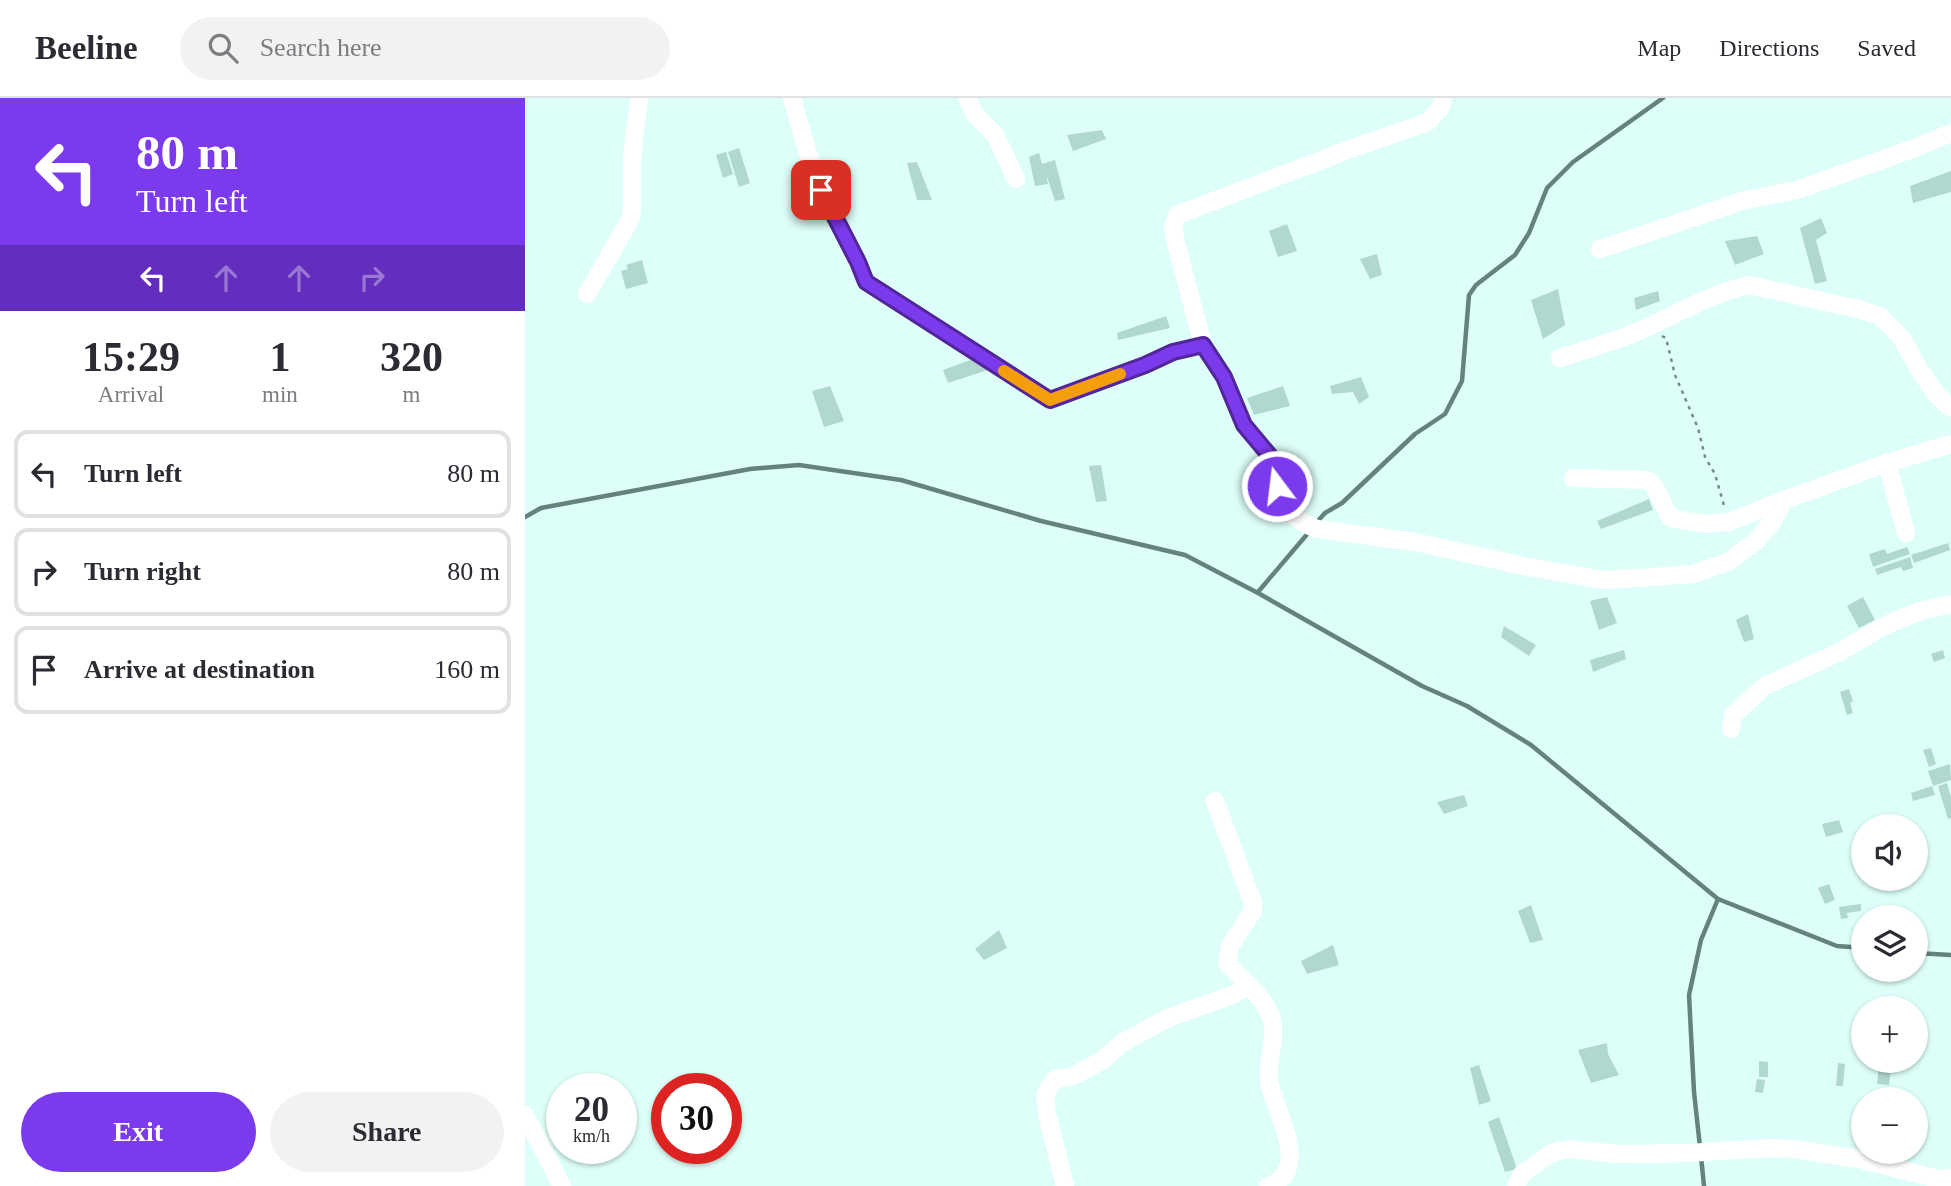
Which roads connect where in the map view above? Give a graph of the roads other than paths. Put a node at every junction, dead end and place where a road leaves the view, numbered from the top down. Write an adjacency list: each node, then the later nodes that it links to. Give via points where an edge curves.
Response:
1 (639, 98): 8 (street, via 631,218)
2 (793, 98): 9 (street, via 821,190 866,282 1050,400 1173,352)
3 (967, 98): 6 (street, via 974,113 996,136)
4 (1443, 98): 9 (street, via 1428,122 1177,215 1173,228)
5 (1951, 133): 7 (street, via 1797,190 1742,201)
6 (1016, 179)
7 (1600, 249)
8 (587, 294)
9 (1203, 345): 15 (street, via 1224,377 1244,425 1280,468 1277,486 1282,503 1317,529 1415,542 1604,580 1654,577 1693,574 1728,562 1756,541)
10 (1560, 358): 11 (street, via 1750,285 1880,316 1901,337 1936,394)
11 (1951, 408)
12 (1951, 444): 13 (street)
13 (1887, 463): 15 (street); 16 (street)
14 (1573, 478): 15 (street, via 1648,480 1655,484 1671,518 1706,524 1729,522)
15 (1784, 500)
16 (1906, 533)
17 (1951, 604): 18 (street, via 1895,621 1839,653 1766,685 1733,715)
18 (1731, 729)
19 (1215, 802): 20 (street, via 1253,904 1230,946 1227,963)
20 (1248, 984): 24 (street, via 1235,994 1168,1018 1073,1076 1056,1079 1045,1096); 25 (street, via 1270,1015 1275,1035 1268,1078 1289,1142 1285,1173)
21 (525, 1115): 23 (street)
22 (1951, 1178): 26 (street, via 1794,1149 1618,1154 1569,1149 1551,1153 1522,1174)
23 (562, 1186)
24 (1065, 1186)
25 (1268, 1186)
26 (1516, 1186)

